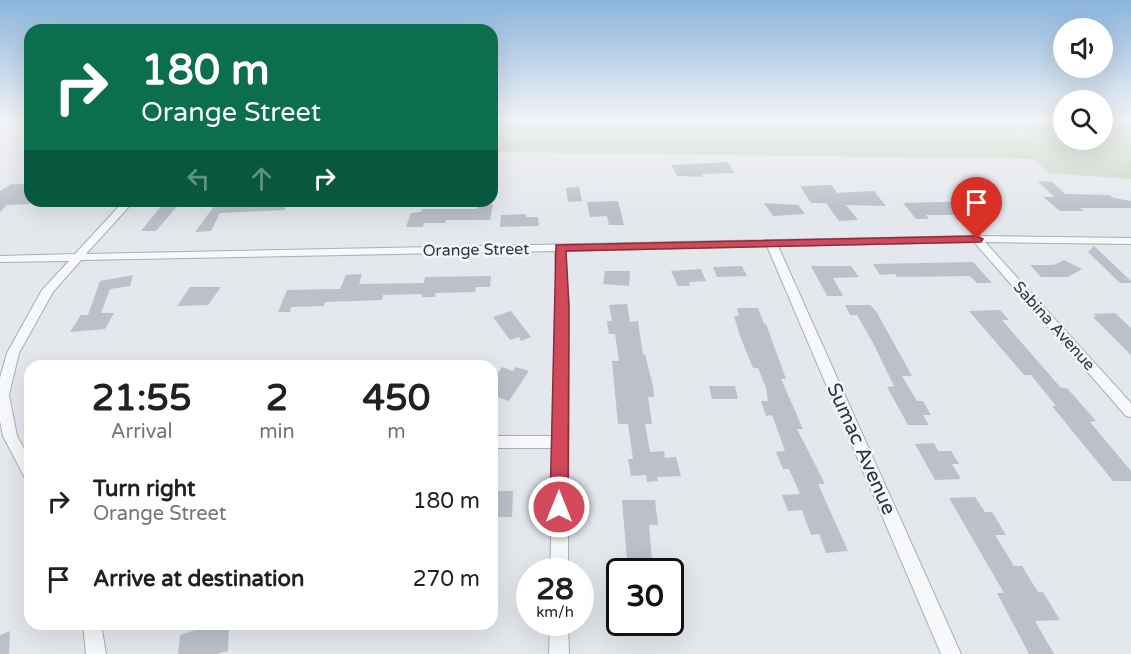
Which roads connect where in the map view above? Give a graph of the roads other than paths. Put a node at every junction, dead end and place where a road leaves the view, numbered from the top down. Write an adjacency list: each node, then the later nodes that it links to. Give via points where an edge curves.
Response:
1 (123, 207): 6 (street)
2 (977, 239): 3 (street, Orange Street); 4 (street, Orange Street); 8 (street, Sabina Avenue)
3 (1131, 241)
4 (771, 243): 5 (street, Orange Street); 17 (street, Sumac Avenue)
5 (560, 248): 6 (street, Orange Street); 10 (street, via 563,307)
6 (74, 258): 7 (street, Orange Street); 11 (street, via 32,315 13,353 2,395 10,436)
7 (0, 259)
8 (1131, 412)
9 (498, 442): 10 (street)
10 (559, 442): 12 (street)
11 (24, 461)
12 (559, 558)
13 (93, 630): 15 (street)
14 (559, 636): 16 (street)
15 (96, 654)
16 (559, 654)
17 (951, 654)

